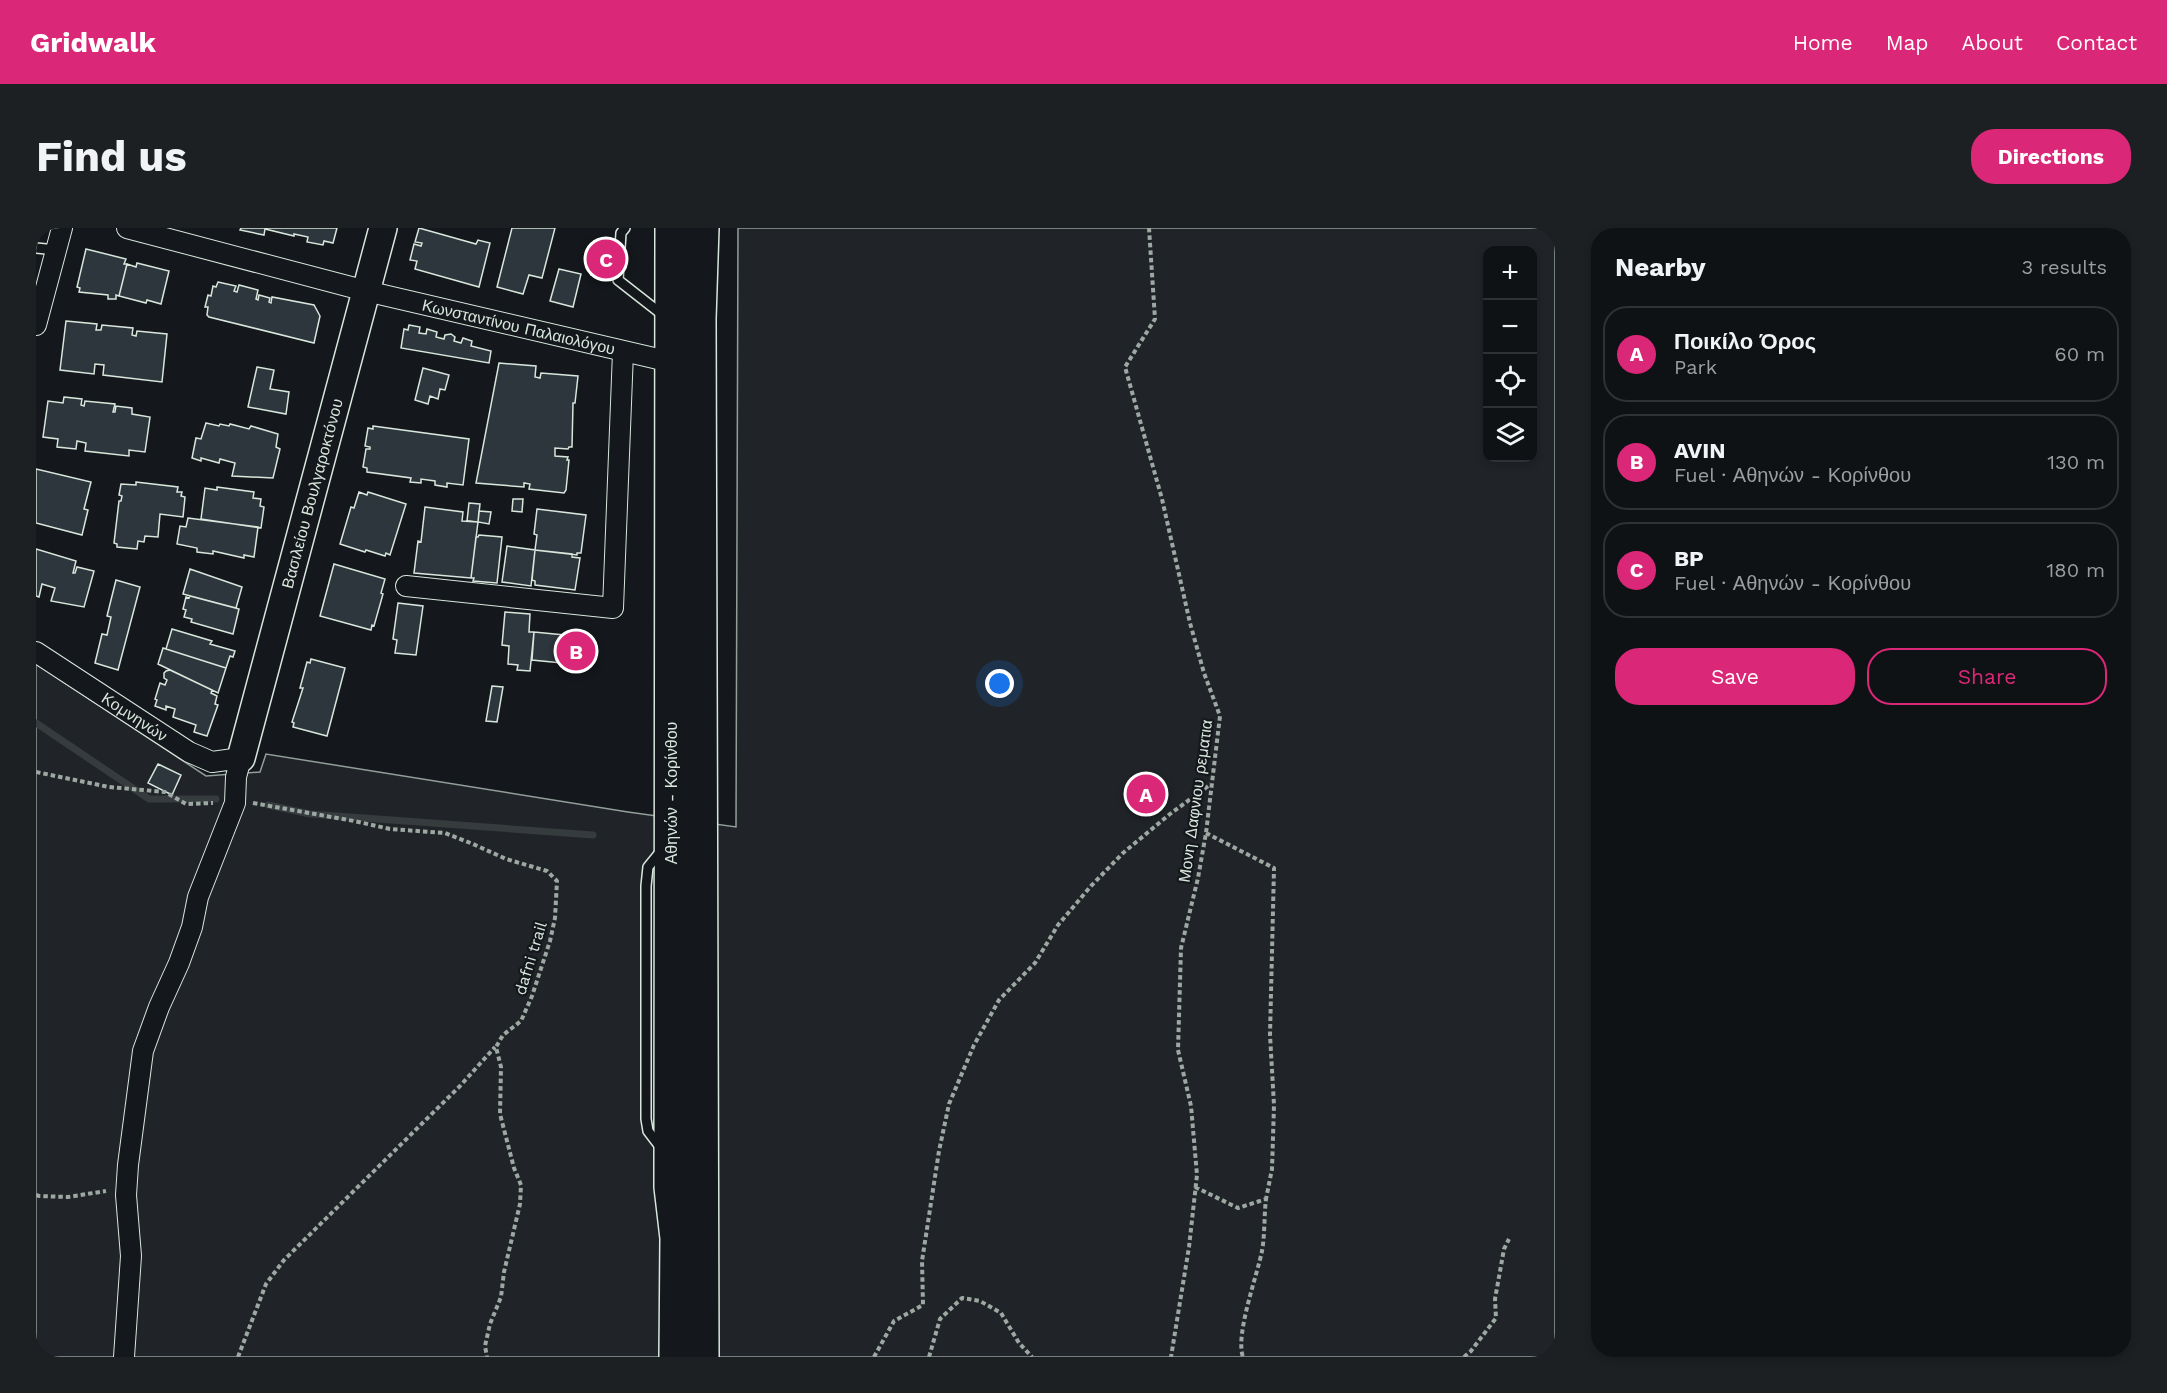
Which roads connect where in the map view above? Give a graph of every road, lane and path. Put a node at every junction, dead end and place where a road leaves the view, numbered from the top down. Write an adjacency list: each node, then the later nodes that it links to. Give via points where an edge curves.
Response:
1 (62, 228): 9 (street)
2 (127, 228): 10 (street, Κωνσταντίνου Παλαιολόγου)
3 (383, 228): 10 (street, Βασιλείου Βουλγαροκτόνου)
4 (625, 228): 11 (lane, via 621,233 618,280)
5 (672, 228): 11 (highway, Αθηνών - Κορίνθου)
6 (702, 228): 32 (highway, Αθηνών - Κορίνθου)
7 (1149, 228): 19 (path, Μονη Δαφνιου ρεματια, via 1155,319 1125,367 1162,499 1190,623 1220,716)
8 (36, 248): 9 (lane)
9 (56, 250): 12 (street)
10 (366, 291): 13 (street, Κωνσταντίνου Παλαιολόγου); 17 (street, Βασιλείου Βουλγαροκτόνου)
11 (670, 322): 14 (highway, Αθηνών - Κορίνθου)
12 (36, 325)
13 (623, 352): 14 (street, Κωνσταντίνου Παλαιολόγου); 15 (street, via 613,608)
14 (670, 362): 31 (highway, Αθηνών - Κορίνθου, via 671,1187 677,1238)
15 (406, 586)
16 (36, 652): 17 (street, Κομνηνών, via 189,752 212,762)
17 (241, 758): 20 (street)
18 (36, 772): 20 (path, dafni trail, via 109,787 165,792 186,804)
19 (1212, 784): 21 (path, Μονη Δαφνιου ρεματια); 33 (path, via 1170,814 1090,886 1058,925 1035,963 999,1000 949,1104 922,1261 923,1305 894,1321)
20 (235, 803): 22 (path, dafni trail, via 273,806 390,829 445,833 506,859 547,871 557,882 550,941 521,1021 503,1035); 24 (street, via 198,897 179,963 143,1051)
21 (1206, 833): 23 (path, Μονη Δαφνιου ρεματια, via 1181,948 1178,1050 1191,1106); 26 (path, via 1274,868 1270,1035 1274,1105 1272,1169)
22 (496, 1047): 29 (path, dafni trail, via 284,1260 266,1284); 30 (path, via 501,1067 500,1114 521,1185 501,1297 485,1346)
23 (1195, 1187): 26 (path, via 1238,1208); 36 (path, Μονη Δαφνιου ρεματια)
24 (127, 1188): 25 (path, via 68,1197); 28 (street, via 131,1256)
25 (36, 1195)
26 (1266, 1199): 37 (path, via 1262,1248 1240,1349)
27 (1509, 1239): 38 (path, via 1495,1299 1496,1318)
28 (124, 1357)
29 (238, 1357)
30 (487, 1357)
31 (676, 1357)
32 (702, 1357)
33 (874, 1357)
34 (929, 1357): 35 (path, via 940,1319 962,1298 980,1301 1000,1313)
35 (1032, 1357)
36 (1171, 1357)
37 (1243, 1357)
38 (1464, 1357)

